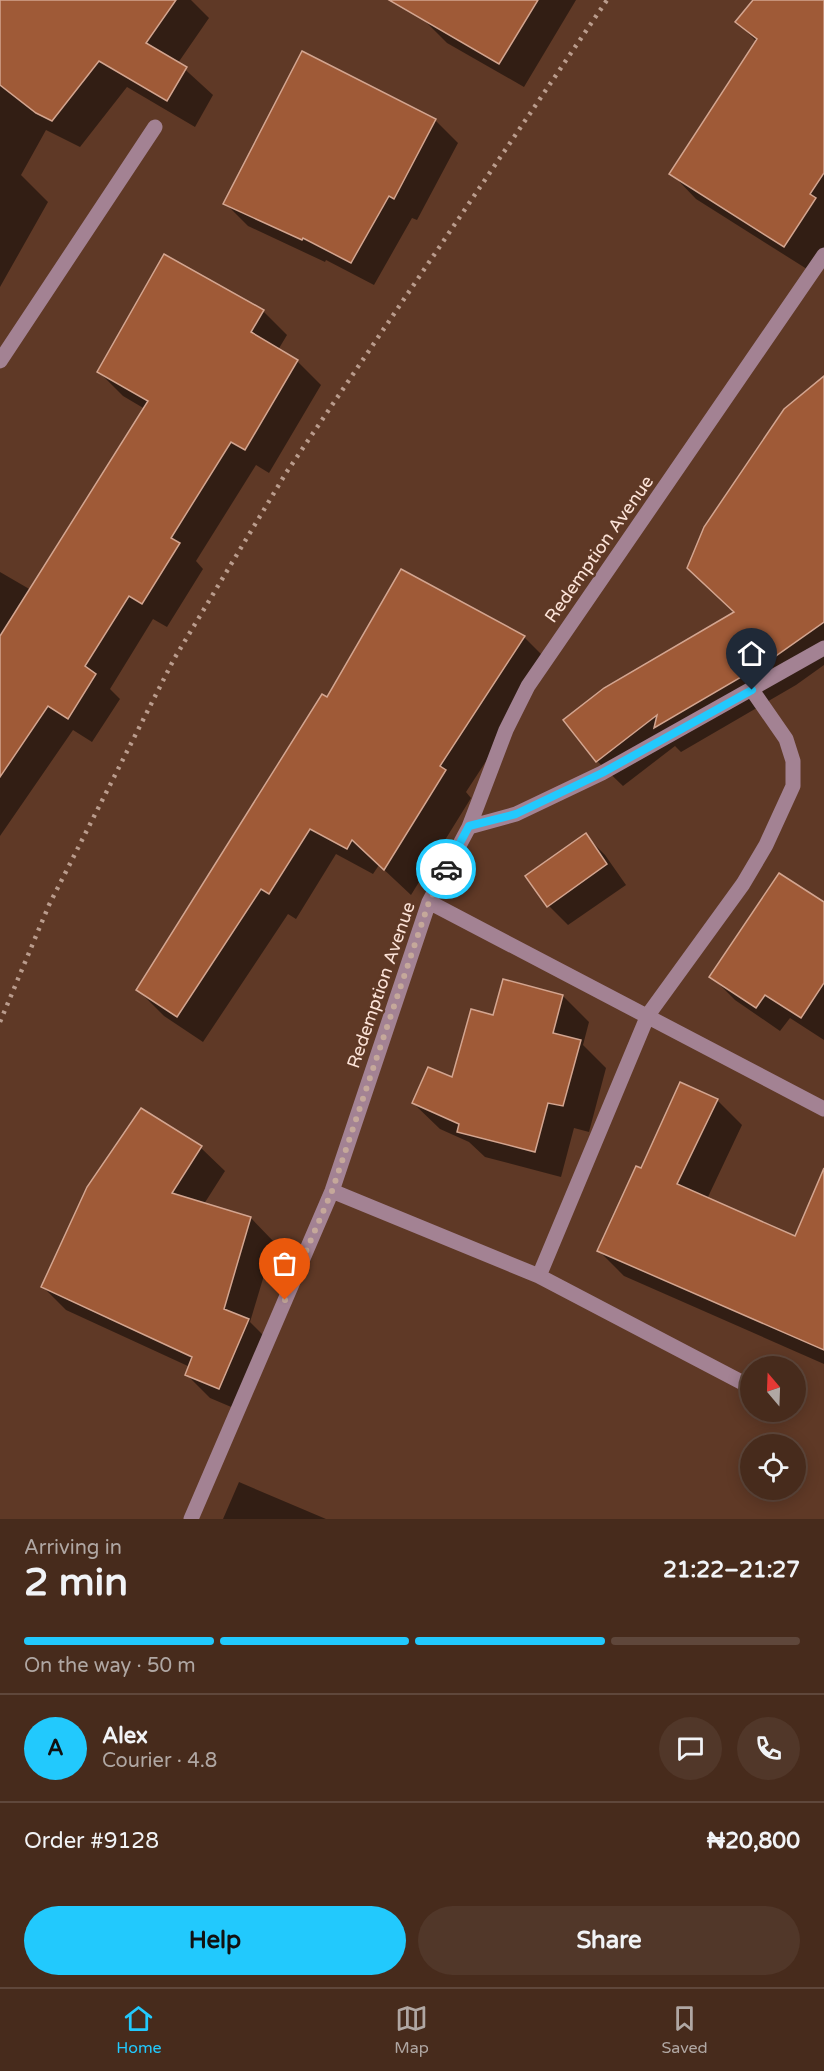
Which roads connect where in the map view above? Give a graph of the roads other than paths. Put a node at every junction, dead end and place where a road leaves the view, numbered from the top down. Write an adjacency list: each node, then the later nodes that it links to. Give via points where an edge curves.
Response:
1 (155, 127): 3 (street)
2 (824, 255): 6 (street, Redemption Avenue, via 528,686 506,730)
3 (0, 361)
4 (824, 648): 5 (street)
5 (752, 690): 6 (street, via 602,773 516,814); 8 (street, via 786,739 793,760 794,786 743,884)
6 (469, 826): 7 (street, Redemption Avenue)
7 (429, 902): 8 (street); 10 (street, Redemption Avenue)
8 (648, 1015): 9 (street); 11 (street)
9 (824, 1109)
10 (332, 1191): 11 (street); 13 (street, Redemption Avenue)
11 (539, 1276): 12 (street)
12 (740, 1381)
13 (190, 1519)

